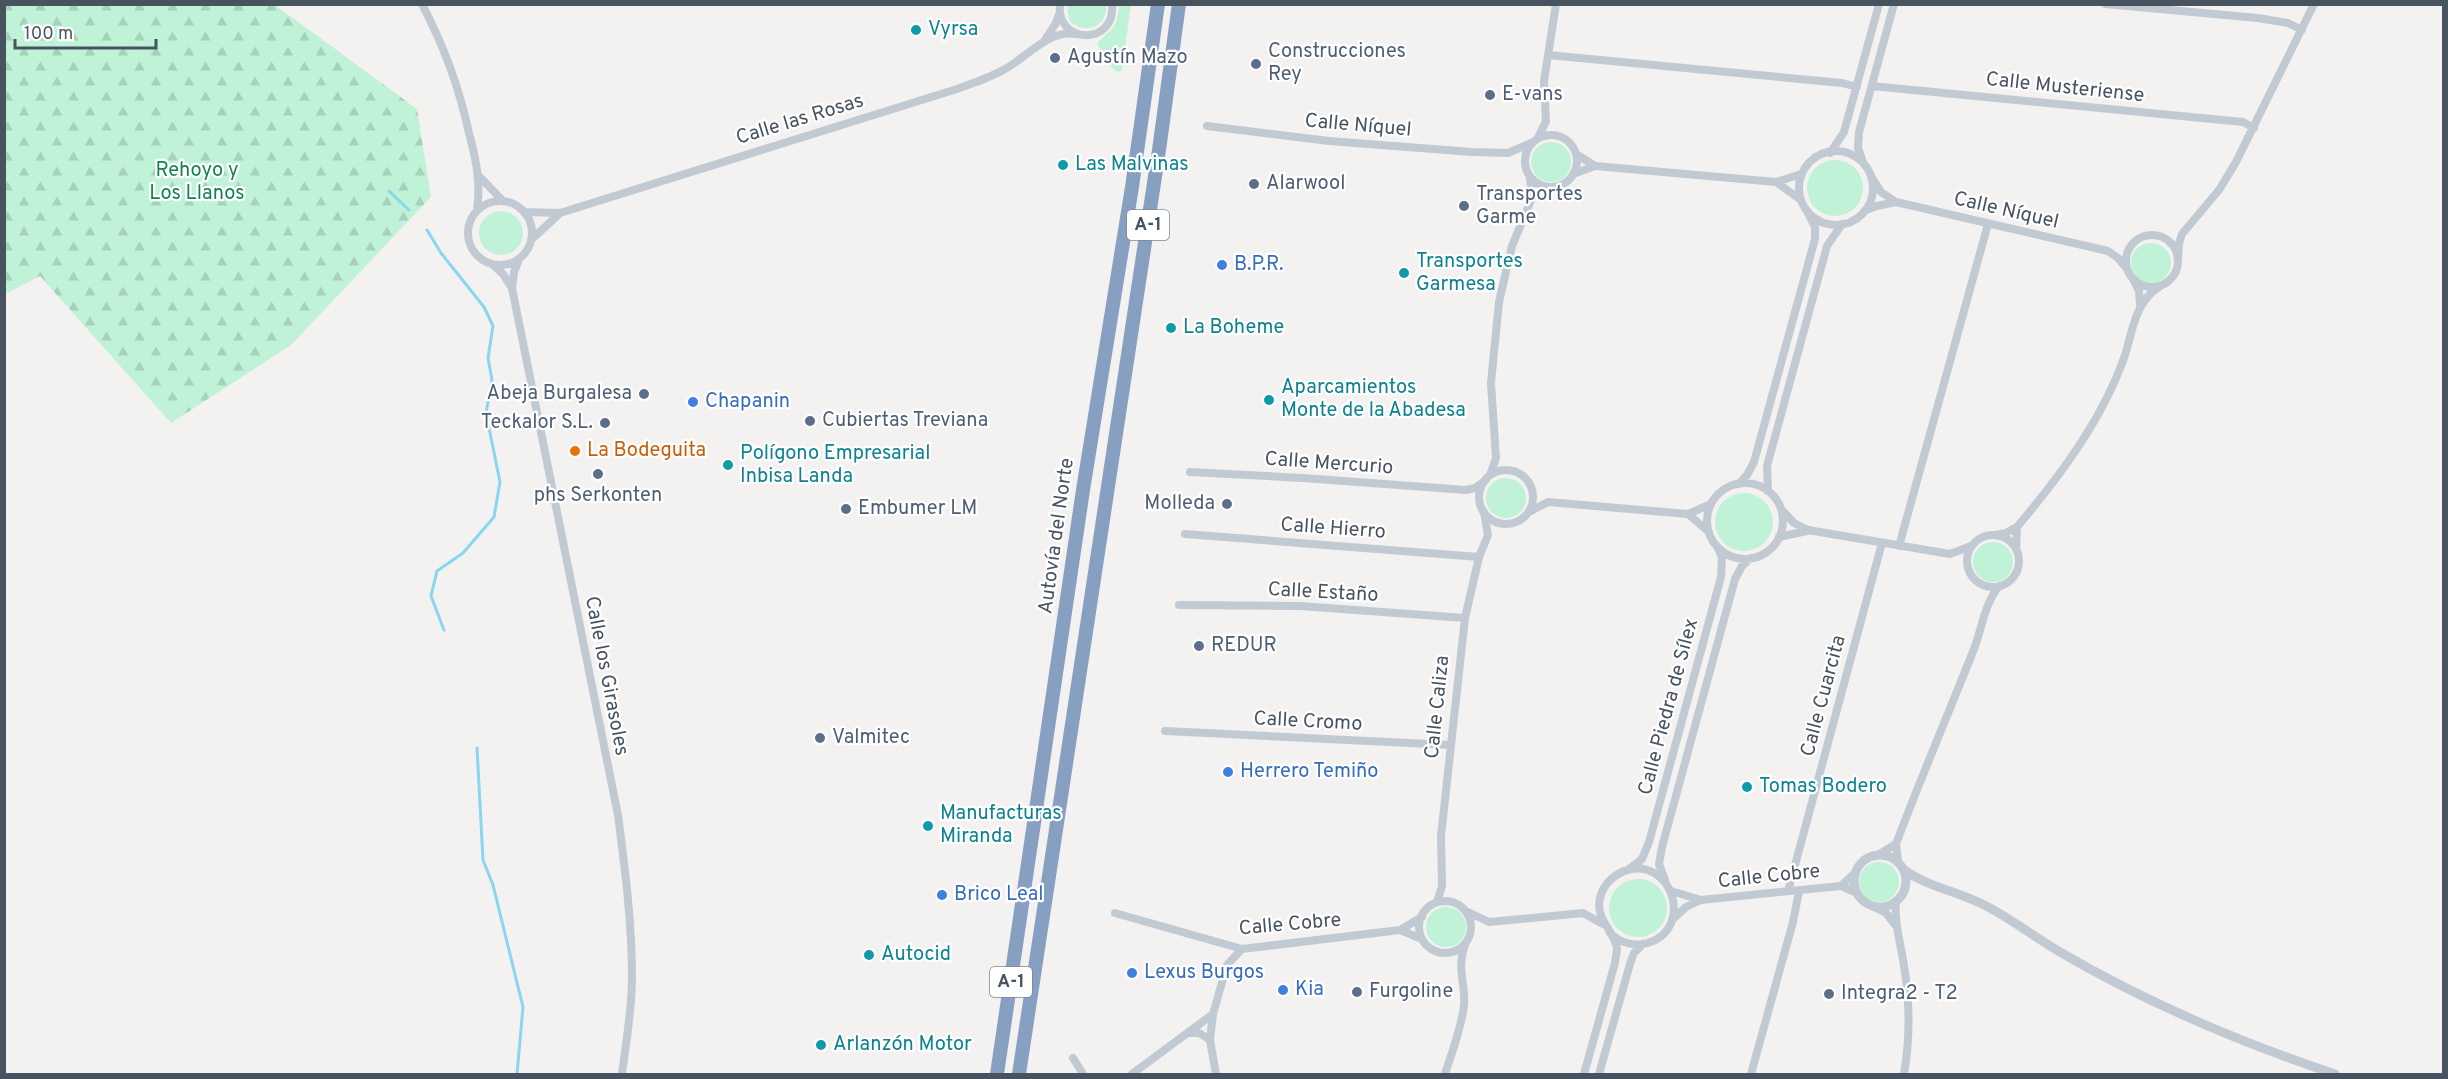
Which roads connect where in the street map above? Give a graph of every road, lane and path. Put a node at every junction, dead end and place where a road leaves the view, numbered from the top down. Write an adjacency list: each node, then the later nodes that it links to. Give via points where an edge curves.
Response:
1 (422, 4): 30 (street, via 456,77)
2 (1112, 4): 12 (street, Calle las Rosas, via 1112,16 1102,31 1085,36)
3 (1158, 4): 138 (highway, Autovía del Norte / A-1)
4 (1179, 4): 139 (highway, A-1)
5 (1556, 4): 14 (street)
6 (1879, 4): 16 (street)
7 (1894, 4): 15 (street)
8 (2105, 4): 11 (street, via 2258,18)
9 (2314, 4): 11 (street)
10 (1059, 7): 12 (street, via 1067,28); 13 (street, Calle las Rosas, via 1056,23)
11 (2302, 30): 19 (street)
12 (1075, 34): 13 (street, Calle las Rosas, via 1065,33)
13 (1042, 43): 41 (street, Calle las Rosas, via 1003,71 982,80)
14 (1548, 54): 16 (street); 17 (street, via 1544,81)
15 (1872, 86): 19 (street, Calle Musteriense, via 2243,122); 25 (street, via 1859,132)
16 (1857, 87): 23 (street, via 1844,132)
17 (1546, 121): 20 (street); 21 (street)
18 (1207, 126): 22 (street, Calle Níquel, via 1329,141)
19 (2254, 128): 45 (street, via 2219,190)
20 (1560, 136): 21 (street); 24 (street)
21 (1535, 140): 22 (street, Calle Níquel); 29 (street, via 1524,158)
22 (1508, 153): 29 (street, via 1519,160)
23 (1830, 153): 25 (street, via 1852,155); 28 (street, via 1811,161)
24 (1576, 154): 26 (street); 27 (street)
25 (1863, 164): 31 (street)
26 (1595, 166): 27 (street); 32 (street)
27 (1573, 174): 33 (street, via 1565,183)
28 (1802, 174): 32 (street); 36 (street)
29 (1529, 175): 33 (street, via 1540,185); 34 (street)
30 (479, 176): 35 (street); 38 (street)
31 (1871, 176): 37 (street, Calle Níquel, via 1881,192); 39 (street, via 1873,190)
32 (1776, 182): 36 (street)
33 (1553, 187): 34 (street)
34 (1532, 198): 58 (street, via 1512,246 1499,302 1491,383)
35 (503, 201): 38 (street, via 485,204); 40 (street)
36 (1802, 201): 42 (street)
37 (1896, 202): 39 (street, Calle Níquel); 44 (street, Calle Níquel)
38 (477, 210): 52 (street, via 469,225 470,244 483,260)
39 (1865, 211): 43 (street)
40 (524, 212): 41 (street, Calle las Rosas); 47 (street, via 532,230)
41 (560, 213): 47 (street, Calle las Rosas)
42 (1808, 213): 43 (street, via 1819,222); 62 (street, via 1815,227 1815,239 1754,462)
43 (1842, 224): 65 (street, via 1827,246 1767,466)
44 (1988, 224): 49 (street, Calle Níquel); 82 (street)
45 (2182, 234): 46 (street); 51 (street)
46 (2161, 237): 48 (street, via 2144,236); 51 (street, via 2173,246)
47 (531, 240): 50 (street)
48 (2130, 247): 49 (street, Calle Níquel); 53 (street)
49 (2109, 251): 53 (street)
50 (519, 259): 52 (street); 56 (street, Calle los Girasoles)
51 (2178, 260): 55 (street, via 2173,277)
52 (492, 264): 56 (street, Calle los Girasoles)
53 (2127, 269): 54 (street)
54 (2134, 280): 55 (street, via 2144,286); 57 (street)
55 (2159, 286): 57 (street)
56 (512, 288): 137 (street, Calle los Girasoles, via 618,815 632,979)
57 (2140, 305): 73 (street, via 2106,399 2069,459)
58 (1496, 458): 59 (street); 61 (street)
59 (1515, 471): 61 (street, via 1505,470); 63 (street)
60 (1190, 472): 64 (street, Calle Mercurio)
61 (1487, 478): 64 (street, Calle Mercurio); 69 (street, via 1480,494)
62 (1739, 483): 65 (street); 67 (street, via 1718,494)
63 (1532, 488): 66 (street); 70 (street)
64 (1466, 490): 69 (street)
65 (1768, 491): 68 (street)
66 (1548, 502): 70 (street); 71 (street)
67 (1711, 504): 71 (street); 75 (street)
68 (1780, 508): 74 (street, via 1794,523); 79 (street, via 1783,518)
69 (1483, 510): 72 (street, via 1492,519); 77 (street)
70 (1529, 512): 72 (street)
71 (1688, 514): 75 (street)
72 (1508, 523): 77 (street)
73 (2017, 527): 78 (street); 84 (street)
74 (1808, 530): 79 (street); 80 (street)
75 (1709, 532): 81 (street)
76 (1185, 534): 86 (street, Calle Hierro)
77 (1488, 535): 86 (street, Calle Caliza)
78 (1996, 535): 83 (street, via 1980,538); 84 (street)
79 (1779, 537): 87 (street, via 1768,551)
80 (1882, 543): 82 (street); 107 (street, Calle Cuarcita)
81 (1716, 546): 87 (street, via 1732,556); 99 (street, Calle Piedra de Sílex, via 1722,557 1721,577 1652,831 1642,859)
82 (1899, 546): 85 (street)
83 (1971, 546): 85 (street); 88 (street, via 1966,558)
84 (2016, 549): 90 (street, via 2017,571)
85 (1950, 554): 88 (street)
86 (1479, 557): 93 (street, Calle Caliza)
87 (1751, 558): 101 (street, Calle Piedra de Sílex, via 1735,579 1662,847 1659,864)
88 (1968, 569): 89 (street)
89 (1978, 583): 90 (street); 92 (street)
90 (2000, 586): 92 (street)
91 (1179, 605): 93 (street, Calle Estaño, via 1300,606)
92 (1986, 606): 96 (street, via 1976,645)
93 (1465, 618): 95 (street, Calle Caliza)
94 (1165, 731): 95 (street, Calle Cromo)
95 (1450, 745): 102 (street, Calle Caliza, via 1441,836)
96 (1896, 844): 97 (street); 98 (street)
97 (1878, 855): 98 (street); 100 (street, via 1863,861)
98 (1900, 865): 104 (street, via 1917,879); 105 (street)
99 (1628, 870): 101 (street, via 1651,871); 110 (street, via 1611,879)
100 (1855, 873): 103 (street, Calle Cobre); 109 (street)
101 (1665, 881): 106 (street)
102 (1442, 886): 113 (street, Calle Caliza); 114 (street)
103 (1840, 886): 108 (street, Calle Cobre); 109 (street, Calle Cobre)
104 (1936, 886): 105 (street); 148 (street, via 1992,909 2059,951 2166,1008)
105 (1905, 888): 112 (street)
106 (1671, 891): 111 (street, Calle Cobre); 120 (street, via 1675,903)
107 (1788, 891): 108 (street, Calle Cobre); 111 (street, Calle Cobre)
108 (1799, 891): 146 (street)
109 (1857, 893): 115 (street)
110 (1601, 896): 118 (street); 122 (street)
111 (1701, 900): 120 (street, Calle Cobre)
112 (1896, 901): 115 (street, via 1882,907); 123 (street)
113 (1437, 902): 114 (street); 119 (street)
114 (1455, 903): 116 (street)
115 (1872, 906): 123 (street, via 1886,913)
116 (1467, 912): 121 (street); 126 (street)
117 (1115, 913): 130 (street, Calle Cobre)
118 (1583, 913): 121 (street); 122 (street)
119 (1422, 917): 124 (street, Calle Cobre); 127 (street)
120 (1673, 919): 129 (street, via 1664,933)
121 (1489, 922): 126 (street)
122 (1603, 924): 125 (street)
123 (1896, 926): 147 (street, via 1907,986)
124 (1400, 930): 127 (street, Calle Cobre); 130 (street, Calle Cobre)
125 (1610, 933): 129 (street, via 1623,942); 144 (street, via 1617,949 1615,963)
126 (1471, 935): 128 (street)
127 (1422, 939): 131 (street)
128 (1466, 944): 131 (street, via 1455,952); 132 (street)
129 (1643, 944): 145 (street, via 1630,964)
130 (1242, 949): 133 (street, via 1227,965)
131 (1441, 953): 132 (street)
132 (1460, 967): 143 (street, via 1464,1007)
133 (1213, 1014): 134 (street); 135 (street)
134 (1188, 1032): 135 (street); 141 (street)
135 (1210, 1040): 142 (street)
136 (1073, 1058): 140 (street)
137 (621, 1074)
138 (997, 1074)
139 (1019, 1074)
140 (1083, 1074)
141 (1132, 1074)
142 (1216, 1074)
143 (1445, 1074)
144 (1584, 1074)
145 (1599, 1074)
146 (1751, 1074)
147 (1904, 1074)
148 (2335, 1074)

